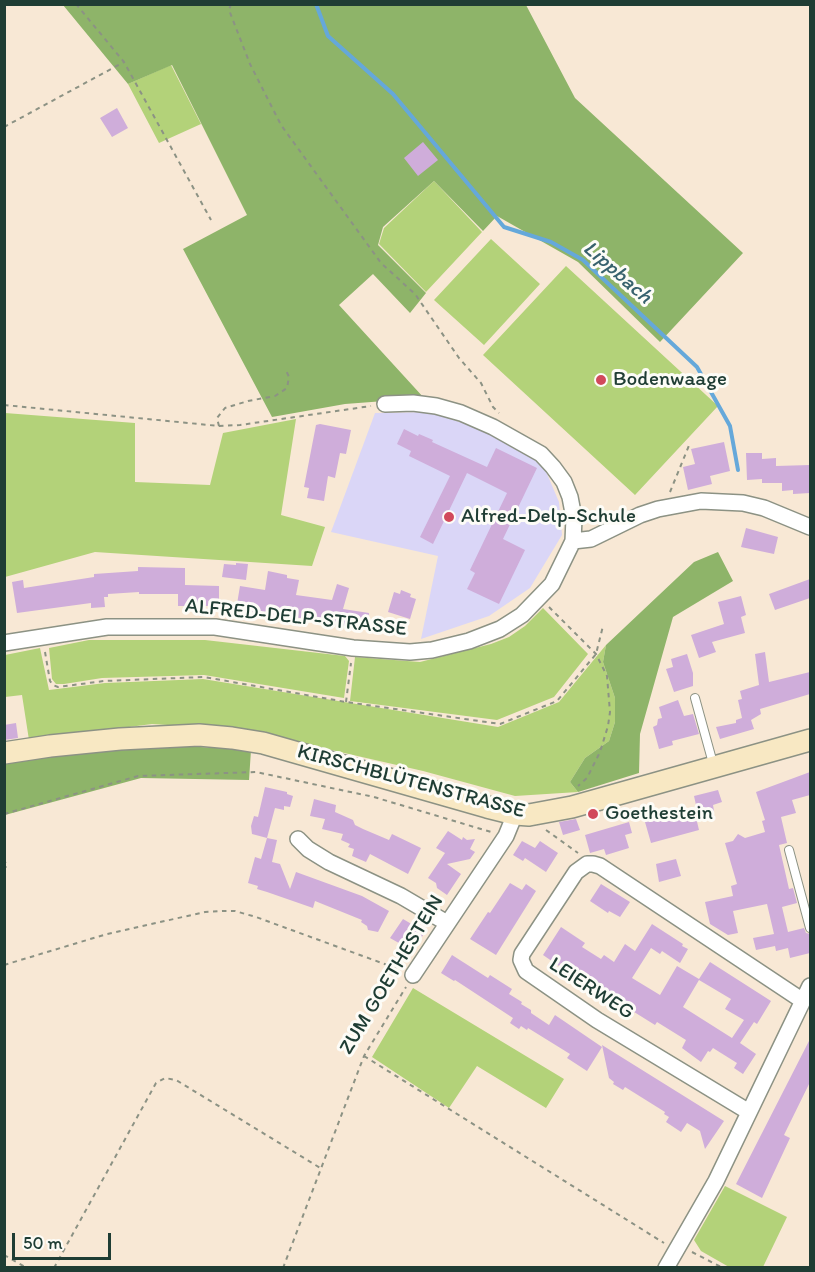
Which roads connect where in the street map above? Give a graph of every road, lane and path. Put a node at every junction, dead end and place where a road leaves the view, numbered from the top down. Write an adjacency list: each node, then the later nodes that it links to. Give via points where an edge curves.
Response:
1 (76, 4): 3 (path)
2 (231, 4): 9 (path, via 229,10 250,64 281,124 381,263 415,294)
3 (123, 62): 4 (path); 5 (path)
4 (4, 127)
5 (211, 219)
6 (285, 368): 10 (path, via 288,388 275,396 225,408 217,418)
7 (385, 404): 10 (path); 14 (street, ALFRED-DELP-STRASSE, via 413,403 461,413 541,454 559,474 570,497)
8 (4, 405): 10 (path)
9 (504, 419)
10 (219, 426)
11 (690, 443): 12 (path, via 670,490)
12 (670, 506): 13 (street, via 701,501 743,503); 14 (street, via 640,515 591,539)
13 (810, 527)
14 (573, 541): 15 (street, ALFRED-DELP-STRASSE, via 552,584)
15 (539, 598): 19 (street, ALFRED-DELP-STRASSE, via 500,629 469,641 410,652); 20 (path)
16 (603, 626): 20 (path)
17 (42, 637): 18 (street, ALFRED-DELP-STRASSE); 19 (street, ALFRED-DELP-STRASSE, via 107,627 215,627); 22 (path, via 53,686 204,677)
18 (4, 643)
19 (353, 648): 22 (path)
20 (596, 654): 22 (path, via 558,701 501,724); 26 (path, via 607,676 610,712 600,752 587,778 568,791)
21 (695, 698): 25 (lane)
22 (346, 702)
23 (810, 740): 25 (main road, KIRSCHBLÜTENSTRASSE)
24 (4, 753): 28 (main road, KIRSCHBLÜTENSTRASSE, via 131,738 232,738 263,742)
25 (714, 768): 26 (main road, KIRSCHBLÜTENSTRASSE)
26 (572, 807): 29 (main road, KIRSCHBLÜTENSTRASSE)
27 (4, 814): 30 (path, via 138,776 256,772 374,797)
28 (515, 814): 29 (main road, KIRSCHBLÜTENSTRASSE); 30 (street, ZUM GOETHESTEIN)
29 (540, 814): 34 (path, via 543,828 575,850)
30 (506, 836): 36 (street, ZUM GOETHESTEIN)
31 (298, 839): 36 (street, via 329,862)
32 (789, 850): 37 (lane)
33 (4, 859): 35 (path)
34 (587, 864): 41 (street, via 600,866); 43 (street, LEIERWEG, via 576,872 522,954 526,971 597,1020)
35 (4, 867)
36 (447, 923): 39 (street, ZUM GOETHESTEIN)
37 (810, 928)
38 (4, 965): 39 (path, via 106,934 222,910 256,917)
39 (413, 975): 42 (path, ZUM GOETHESTEIN)
40 (810, 986): 41 (street)
41 (803, 1001): 43 (street)
42 (364, 1056): 44 (path, ZUM GOETHESTEIN); 45 (path, via 667,1245)
43 (749, 1112): 45 (street)
44 (322, 1169): 48 (path, via 176,1080 165,1078 156,1083); 49 (path, ZUM GOETHESTEIN)
45 (678, 1248): 50 (street); 51 (path)
46 (4, 1255): 47 (path)
47 (27, 1268)
48 (54, 1268)
49 (283, 1268)
50 (666, 1268)
51 (723, 1268)

